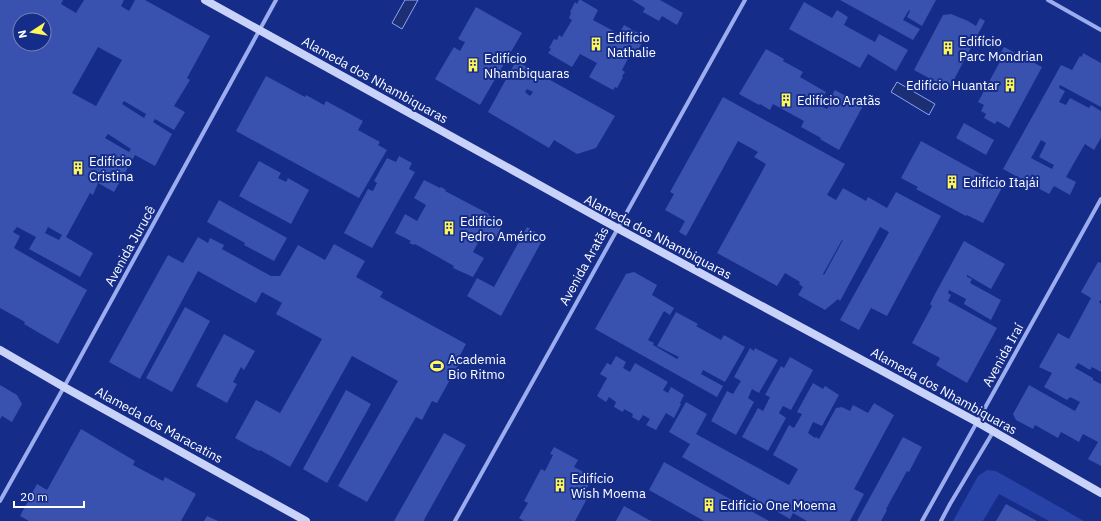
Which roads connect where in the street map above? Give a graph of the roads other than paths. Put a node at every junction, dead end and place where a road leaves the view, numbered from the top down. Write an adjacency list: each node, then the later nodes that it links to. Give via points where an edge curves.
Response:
1 (205, 0): 5 (street, Alameda dos Nhambiquaras)
2 (276, 0): 5 (street, Avenida Jurucê)
3 (744, 0): 8 (street, Avenida Aratãs)
4 (1048, 0): 6 (street)
5 (260, 30): 8 (street, Alameda dos Nhambiquaras); 10 (street, Avenida Jurucê)
6 (1101, 30)
7 (1101, 199): 11 (street, Avenida Iraí)
8 (617, 228): 11 (street, Alameda dos Nhambiquaras); 16 (street, Avenida Aratãs)
9 (0, 350): 10 (street, Alameda dos Maracatins)
10 (64, 387): 14 (street, Avenida Jurucê); 15 (street, Alameda dos Maracatins)
11 (978, 422): 12 (street, Alameda dos Nhambiquaras); 17 (street, Avenida Iraí)
12 (994, 431): 13 (street, Alameda dos Nhambiquaras); 18 (street)
13 (1101, 493)
14 (0, 501)
15 (306, 521)
16 (455, 521)
17 (922, 521)
18 (941, 521)

